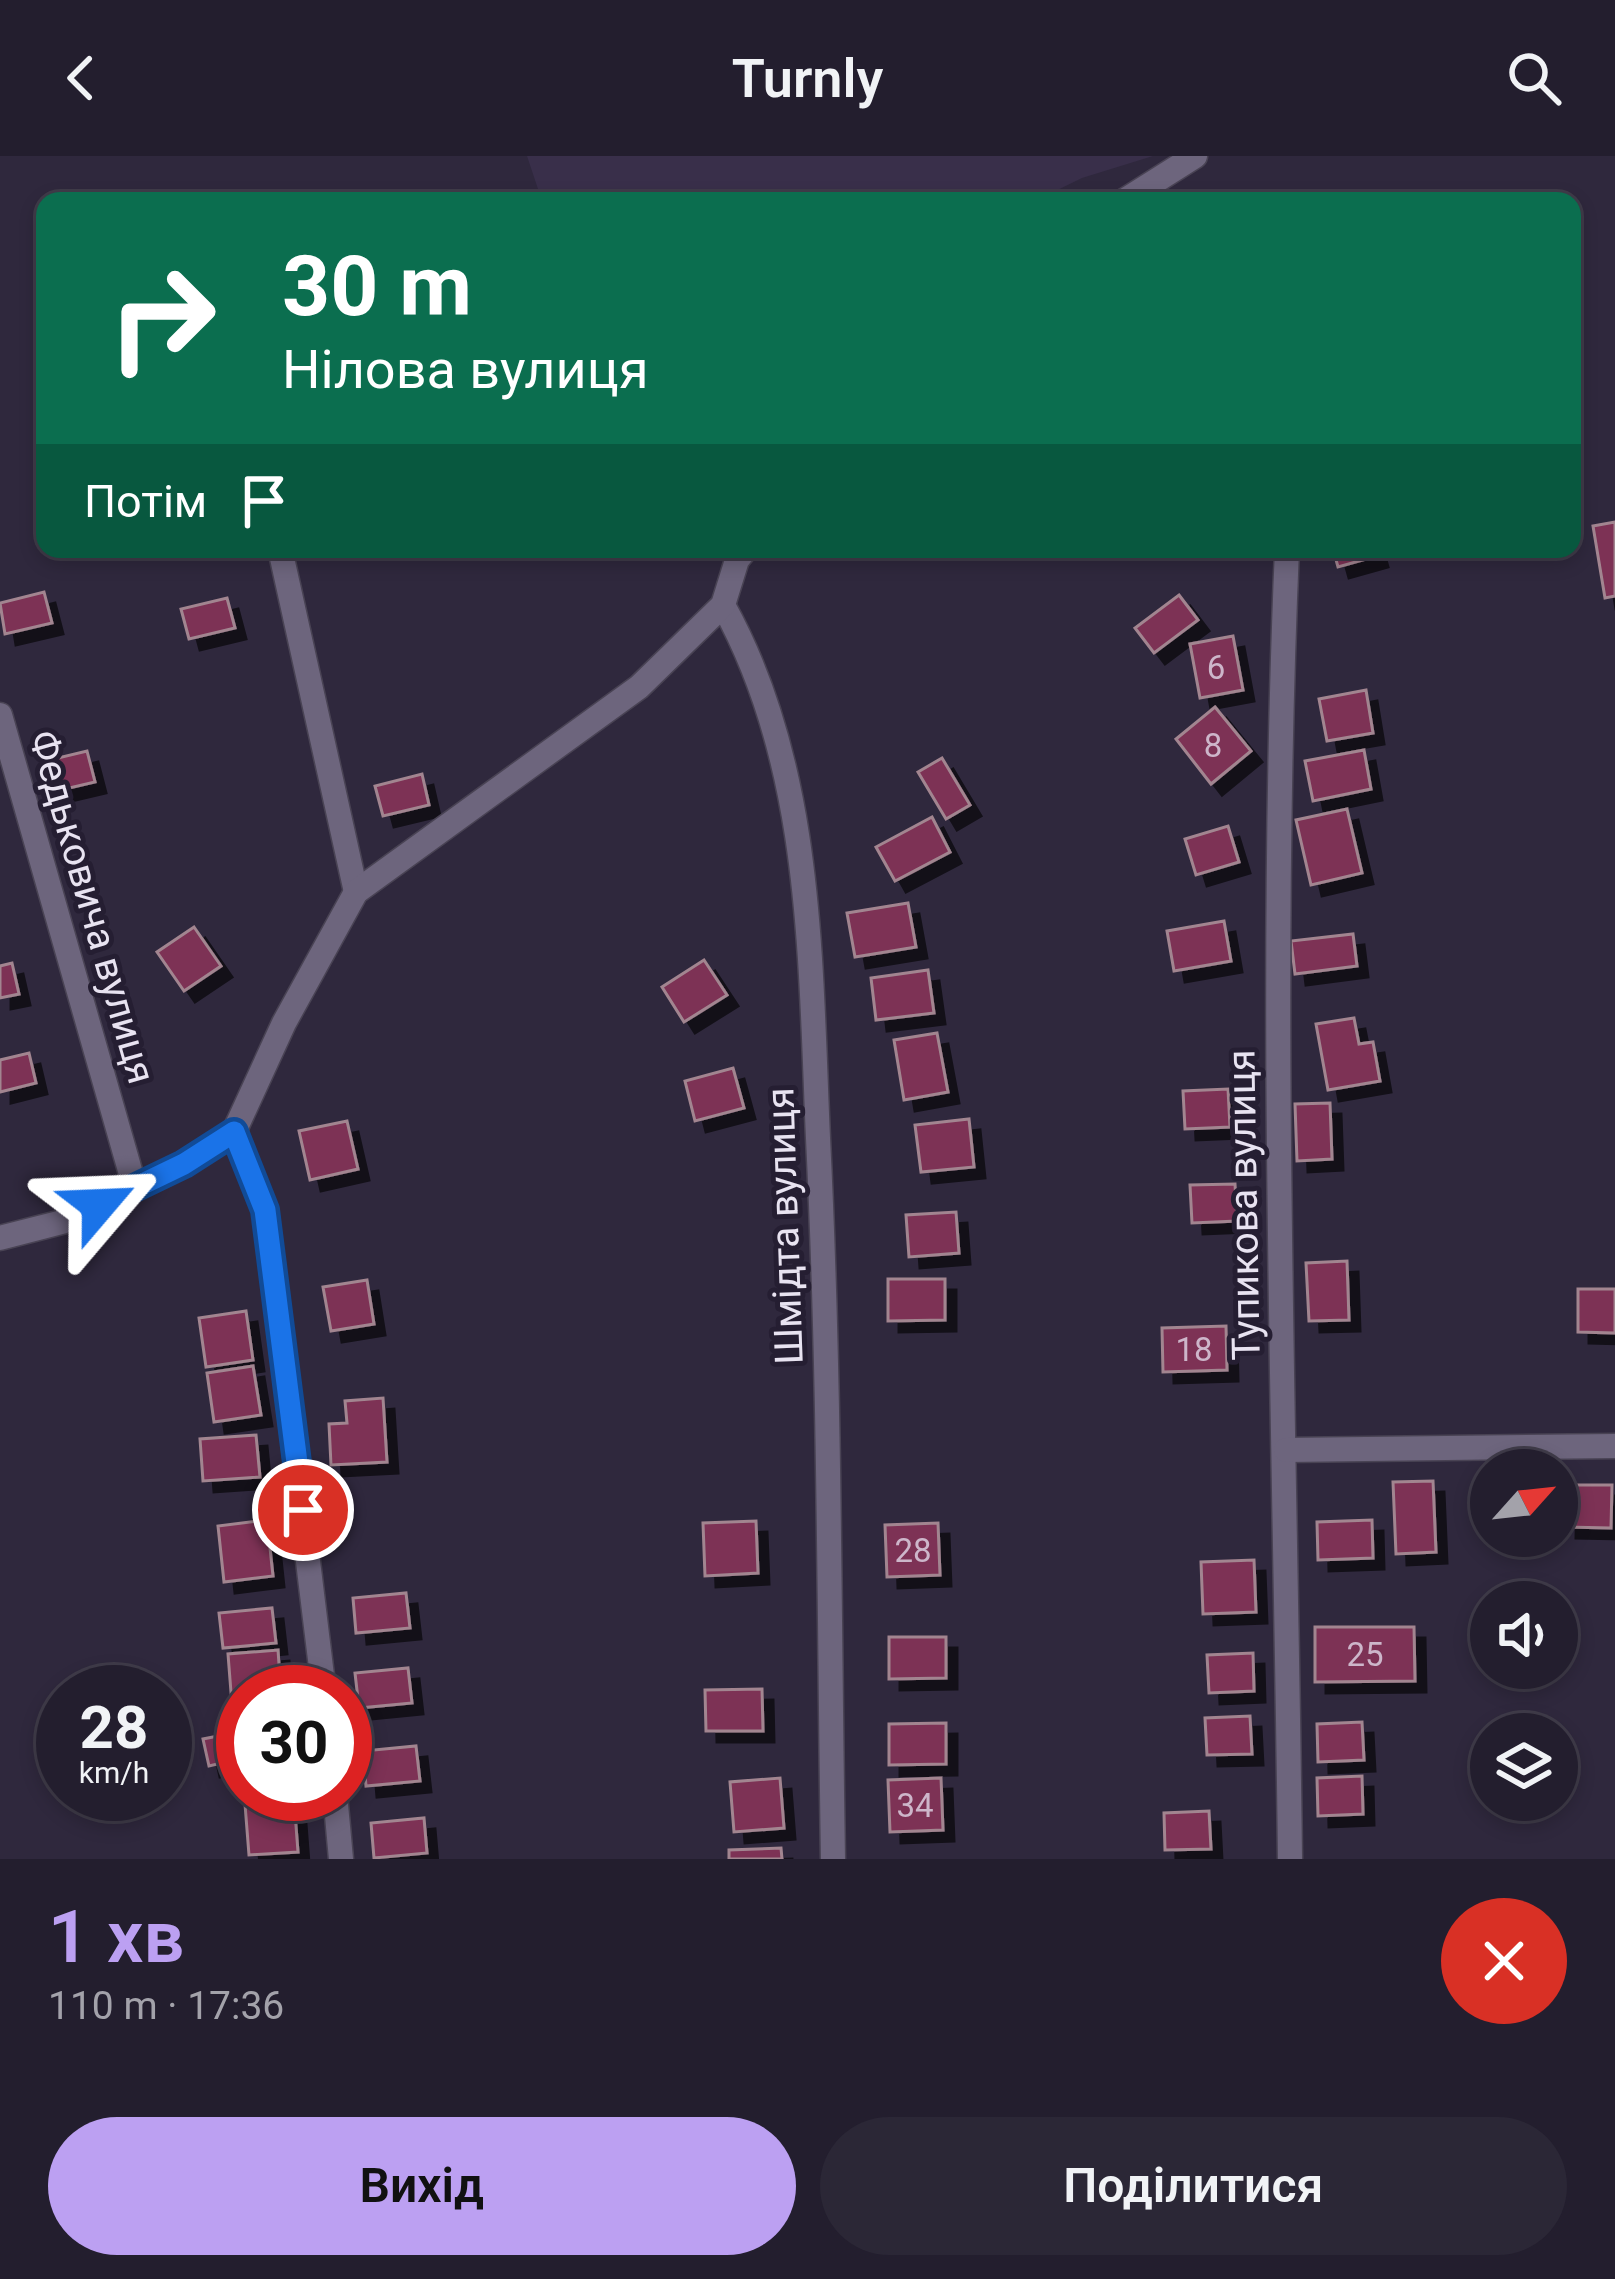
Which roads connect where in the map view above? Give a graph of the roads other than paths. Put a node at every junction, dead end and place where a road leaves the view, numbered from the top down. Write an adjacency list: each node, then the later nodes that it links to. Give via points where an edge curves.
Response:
1 (1196, 156): 2 (street)
2 (1141, 192)
3 (282, 558): 8 (street)
4 (738, 558): 6 (street)
5 (1287, 558): 13 (street, Тупикова вулиця, via 1276,1003)
6 (723, 605): 8 (street, via 639,687); 17 (street, Шмідта вулиця, via 753,659 806,890 827,1396)
7 (0, 716): 10 (street, Федьковича вулиця)
8 (356, 892): 9 (street)
9 (234, 1132): 10 (street); 14 (street, via 265,1210)
10 (135, 1188): 11 (street, via 62,1222)
11 (0, 1238)
12 (1615, 1446): 13 (street)
13 (1286, 1450): 18 (street, Тупикова вулиця)
14 (320, 1665)
15 (337, 1821): 16 (street)
16 (341, 1859)
17 (833, 1859)
18 (1290, 1859)

